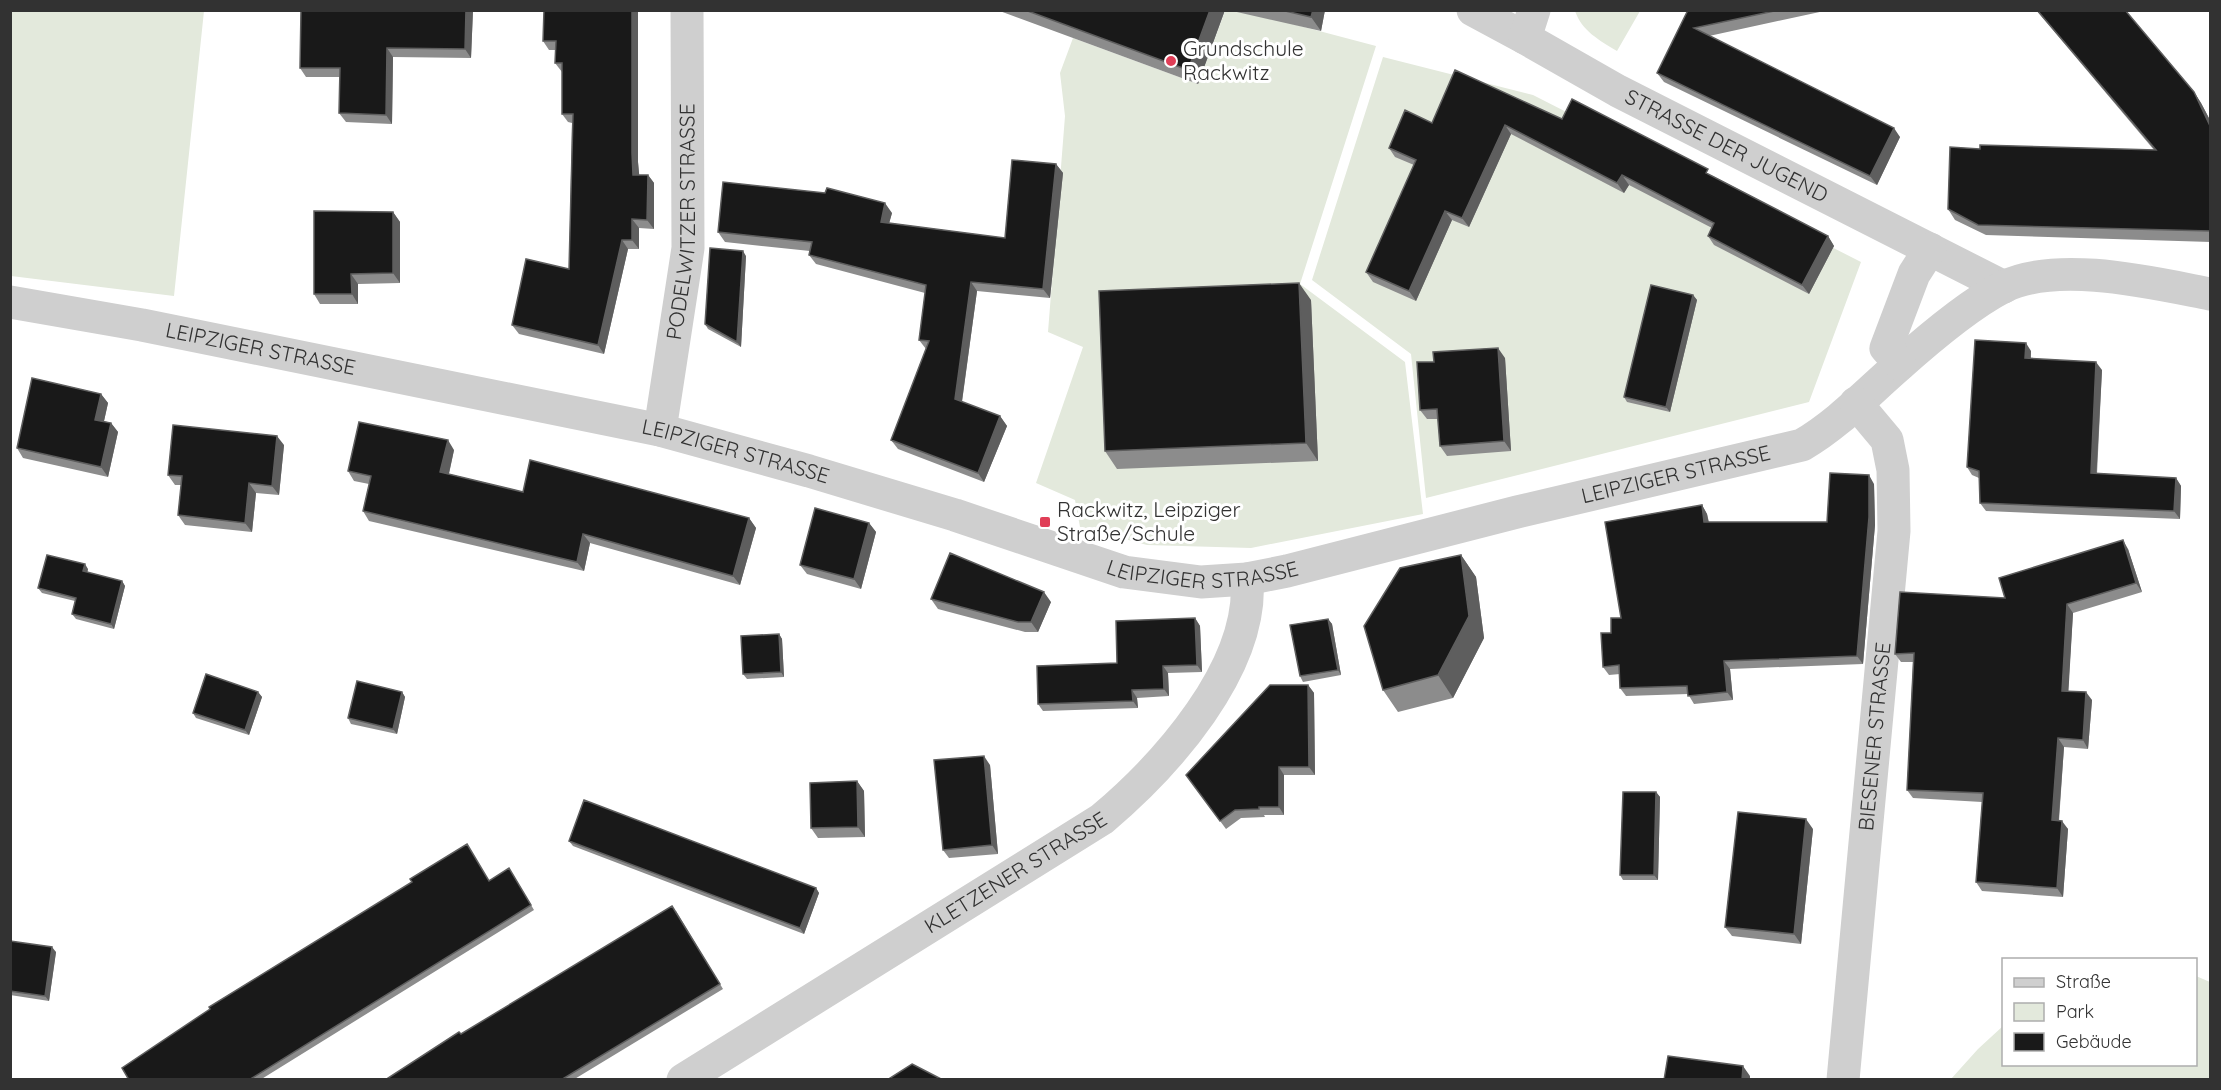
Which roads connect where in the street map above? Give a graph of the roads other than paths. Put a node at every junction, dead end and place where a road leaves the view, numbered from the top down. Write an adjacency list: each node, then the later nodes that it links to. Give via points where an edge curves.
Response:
1 (687, 10): 10 (street, PODELWITZER STRASSE, via 688,249)
2 (1473, 10): 3 (street, STRASSE DER JUGEND)
3 (1530, 24): 4 (street, STRASSE DER JUGEND, via 1618,91)
4 (1930, 249): 5 (street, STRASSE DER JUGEND); 8 (street, via 1914,274 1886,348)
5 (2004, 287): 6 (street, LEIPZIGER STRASSE, via 2038,277 2078,275 2133,279); 8 (street, LEIPZIGER STRASSE)
6 (2211, 294)
7 (10, 302): 10 (street, LEIPZIGER STRASSE, via 153,327)
8 (1900, 364): 9 (street, LEIPZIGER STRASSE)
9 (1856, 404): 11 (street, LEIPZIGER STRASSE, via 1825,432 1802,445); 13 (street, BIESENER STRASSE, via 1887,440 1893,470 1894,531)
10 (660, 430): 11 (street, LEIPZIGER STRASSE, via 956,515 1124,572 1201,582)
11 (1247, 579): 12 (street, KLETZENER STRASSE, via 1244,620 1230,663 1194,721 1134,792 1102,819)
12 (683, 1080)
13 (1843, 1080)

